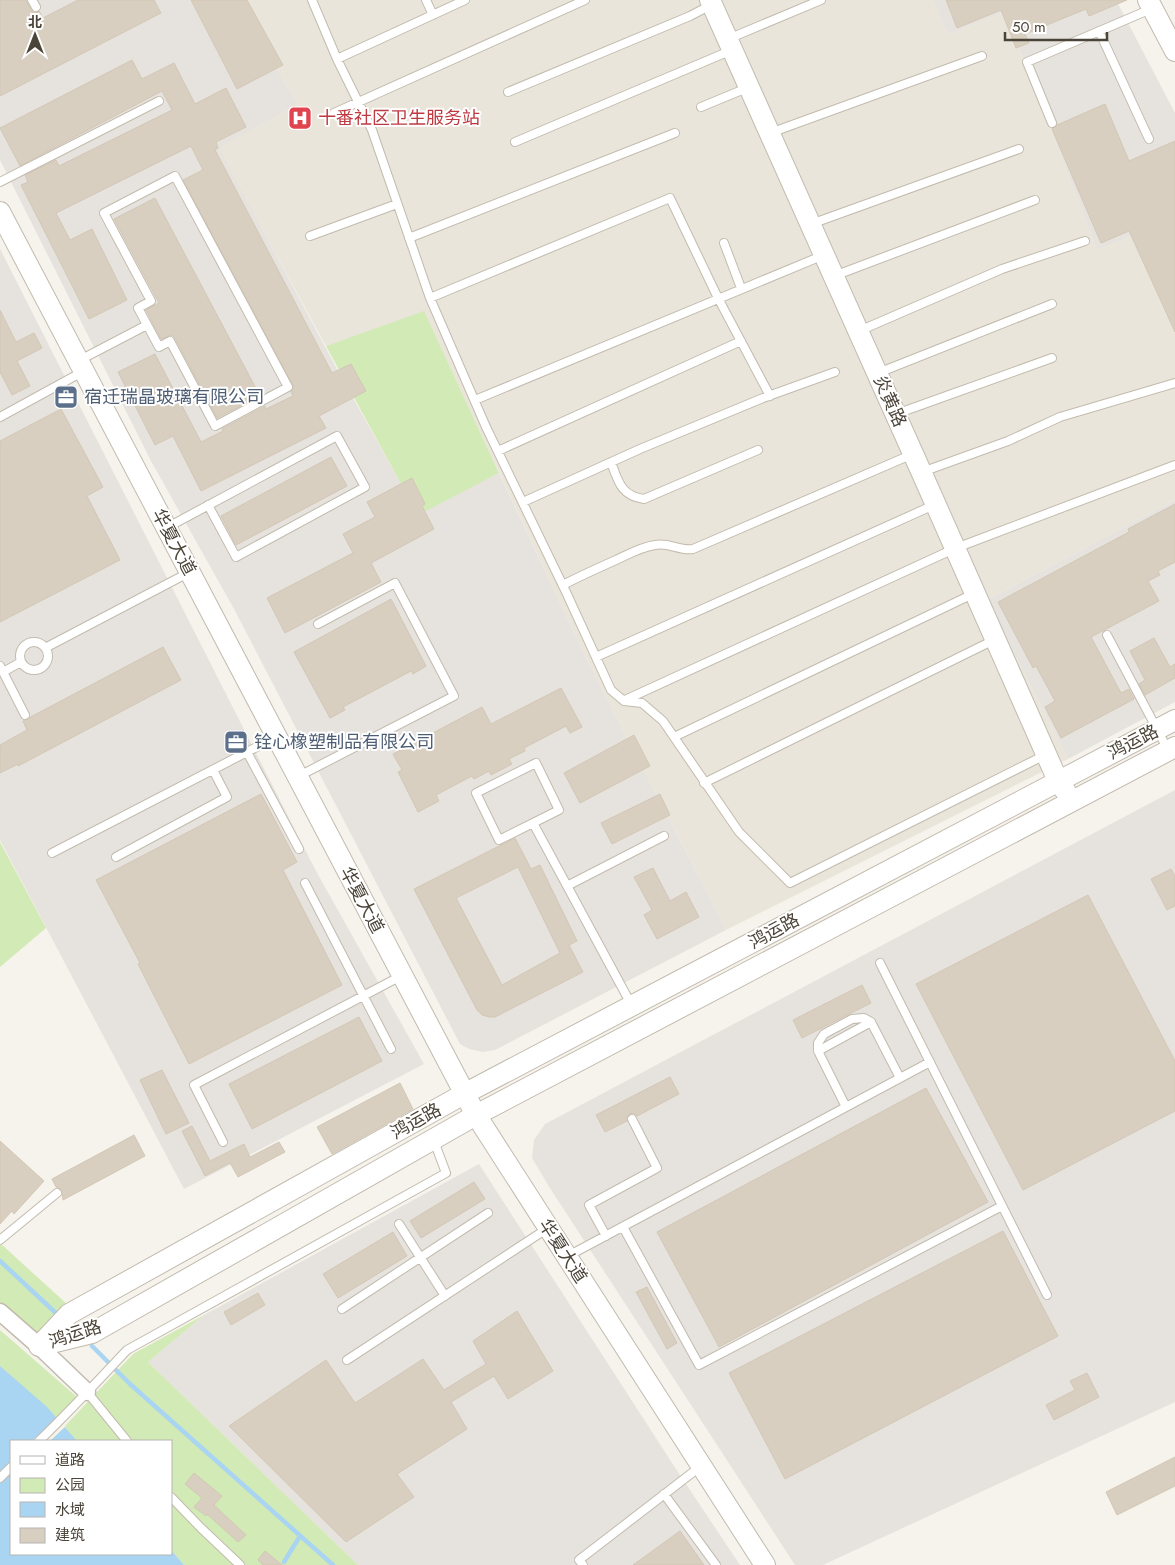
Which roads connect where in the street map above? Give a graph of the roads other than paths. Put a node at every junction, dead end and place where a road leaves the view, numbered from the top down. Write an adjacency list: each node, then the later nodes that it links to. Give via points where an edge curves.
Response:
1 (312, 0): 13 (lane)
2 (426, 0): 8 (lane)
3 (465, 0): 8 (lane)
4 (585, 0): 17 (lane)
5 (821, 0): 10 (lane)
6 (711, 2): 10 (street, 炎黄路); 15 (lane, via 690,16)
7 (1151, 4): 9 (lane); 11 (street)
8 (433, 15): 13 (lane)
9 (1099, 31): 20 (lane, via 1027,62); 23 (lane)
10 (730, 44): 14 (street, 炎黄路); 24 (lane)
11 (1175, 51)
12 (982, 56): 22 (lane)
13 (337, 58): 17 (lane)
14 (749, 87): 18 (lane); 22 (street, 炎黄路)
15 (508, 92)
16 (158, 100): 26 (lane)
17 (358, 102): 19 (lane); 28 (lane, via 372,130)
18 (701, 107)
19 (334, 113)
20 (1052, 123)
21 (675, 133): 32 (lane)
22 (770, 133): 30 (street, 炎黄路)
23 (1149, 139)
24 (515, 142)
25 (1018, 149): 30 (lane)
26 (0, 182)
27 (1035, 200): 36 (lane)
28 (397, 204): 31 (lane); 32 (lane)
29 (0, 212): 45 (street, 华夏大道)
30 (810, 224): 35 (street, 炎黄路)
31 (310, 236)
32 (409, 238): 38 (lane)
33 (1084, 241): 42 (lane, via 1002,269)
34 (724, 243): 37 (lane)
35 (824, 254): 36 (street, 炎黄路); 37 (lane)
36 (834, 276): 42 (street, 炎黄路)
37 (741, 288): 39 (lane)
38 (430, 298): 39 (lane, via 670,198); 50 (lane)
39 (718, 298): 43 (lane); 50 (lane)
40 (1052, 304): 47 (lane)
41 (147, 325): 41 (lane, via 159,347 170,342 215,426 288,387 175,176 104,214 150,301 138,308); 45 (lane)
42 (859, 331): 47 (street, 炎黄路)
43 (741, 341): 49 (lane); 54 (lane)
44 (1052, 358): 51 (lane)
45 (81, 366): 52 (lane); 62 (street, 华夏大道)
46 (835, 372): 49 (lane)
47 (878, 373): 51 (street, 炎黄路)
48 (1175, 383): 58 (lane, via 1060,418)
49 (770, 396): 56 (lane)
50 (475, 400): 54 (lane)
51 (896, 414): 58 (street, 炎黄路)
52 (0, 417)
53 (758, 450): 56 (lane, via 644,499 627,493 620,485)
54 (498, 451): 59 (lane)
55 (906, 457): 65 (lane, via 693,549 684,550 669,544 643,548)
56 (611, 462): 59 (lane)
57 (1175, 465): 63 (lane)
58 (922, 472): 60 (street, 炎黄路)
59 (523, 502): 65 (lane)
60 (936, 504): 63 (street, 炎黄路); 71 (lane)
61 (208, 505): 61 (lane, via 337,436 365,487 236,557); 62 (lane)
62 (166, 528): 64 (street, 华夏大道)
63 (956, 548): 66 (street, 炎黄路); 74 (lane)
64 (190, 572): 70 (lane); 78 (street, 华夏大道)
65 (563, 584): 71 (lane)
66 (975, 593): 69 (street, 炎黄路); 79 (lane)
67 (318, 624): 84 (lane, via 395,583 454,696)
68 (1107, 635): 77 (lane)
69 (996, 639): 82 (street, 炎黄路); 86 (lane)
70 (46, 648): 72 (lane, via 36,642 28,643 21,649); 72 (lane, via 47,659 42,667 28,669)
71 (596, 657): 74 (lane, via 611,690)
72 (21, 662): 73 (lane)
73 (2, 669): 75 (lane)
74 (624, 701): 79 (lane, via 642,703 663,721)
75 (25, 715)
76 (1175, 720): 77 (street, 鸿运路)
77 (1157, 730): 80 (lane); 85 (street, 鸿运路)
78 (276, 737): 81 (lane); 84 (street, 华夏大道)
79 (674, 737): 86 (lane)
80 (1172, 748): 87 (street, 鸿运路)
81 (247, 752): 83 (lane); 90 (lane)
82 (1046, 754): 85 (street, 炎黄路); 86 (lane, via 790,883 739,832)
83 (213, 770): 91 (lane); 92 (lane, via 227,797)
84 (298, 777): 96 (street, 华夏大道)
85 (1058, 781): 87 (street, 炎黄路); 98 (street, 鸿运路)
86 (704, 783)
87 (1072, 800): 106 (street, 鸿运路)
88 (533, 824): 88 (lane, via 559,810 536,763 476,793 499,840); 94 (lane)
89 (664, 836): 94 (lane)
90 (299, 849)
91 (52, 853)
92 (116, 858)
93 (305, 883): 97 (lane)
94 (567, 886): 98 (lane)
95 (880, 963): 102 (lane)
96 (402, 976): 97 (lane); 104 (street, 华夏大道)
97 (364, 996): 100 (lane); 109 (lane, via 194,1084)
98 (632, 1006): 104 (street, 鸿运路)
99 (871, 1022): 101 (lane); 101 (lane, via 864,1018 852,1019 824,1034 818,1043); 103 (lane)
100 (392, 1049)
101 (818, 1051): 105 (lane)
102 (930, 1062): 103 (lane); 111 (lane)
103 (900, 1078): 105 (lane)
104 (464, 1094): 106 (street, 华夏大道); 124 (street, 鸿运路, via 70,1314)
105 (846, 1107): 114 (lane)
106 (476, 1115): 108 (street, 鸿运路); 115 (street, 华夏大道)
107 (632, 1120): 116 (lane, via 656,1168 589,1205)
108 (433, 1139): 124 (street, 鸿运路, via 92,1333); 126 (lane, via 446,1173 127,1350)
109 (223, 1142)
110 (57, 1192): 117 (lane)
111 (1002, 1206): 114 (lane, via 699,1365); 120 (lane)
112 (488, 1213): 118 (lane)
113 (399, 1224): 118 (lane)
114 (623, 1227): 116 (lane)
115 (548, 1228): 119 (street, 华夏大道); 121 (lane)
116 (606, 1236): 119 (lane)
117 (0, 1240)
118 (420, 1257): 121 (lane); 122 (lane)
119 (567, 1257): 129 (street, 华夏大道)
120 (1047, 1295)
121 (445, 1296): 125 (lane)
122 (342, 1309)
123 (0, 1312): 124 (street)
124 (39, 1346): 126 (street)
125 (348, 1360)
126 (92, 1386): 127 (lane); 128 (lane)
127 (40, 1440)
128 (126, 1440)
129 (701, 1466): 132 (lane); 134 (street, 华夏大道)
130 (10, 1469): 131 (lane)
131 (0, 1478)
132 (664, 1494): 136 (lane, via 580,1560); 137 (lane)
133 (172, 1498): 135 (lane)
134 (763, 1564)
135 (240, 1565)
136 (583, 1565)
137 (716, 1565)

